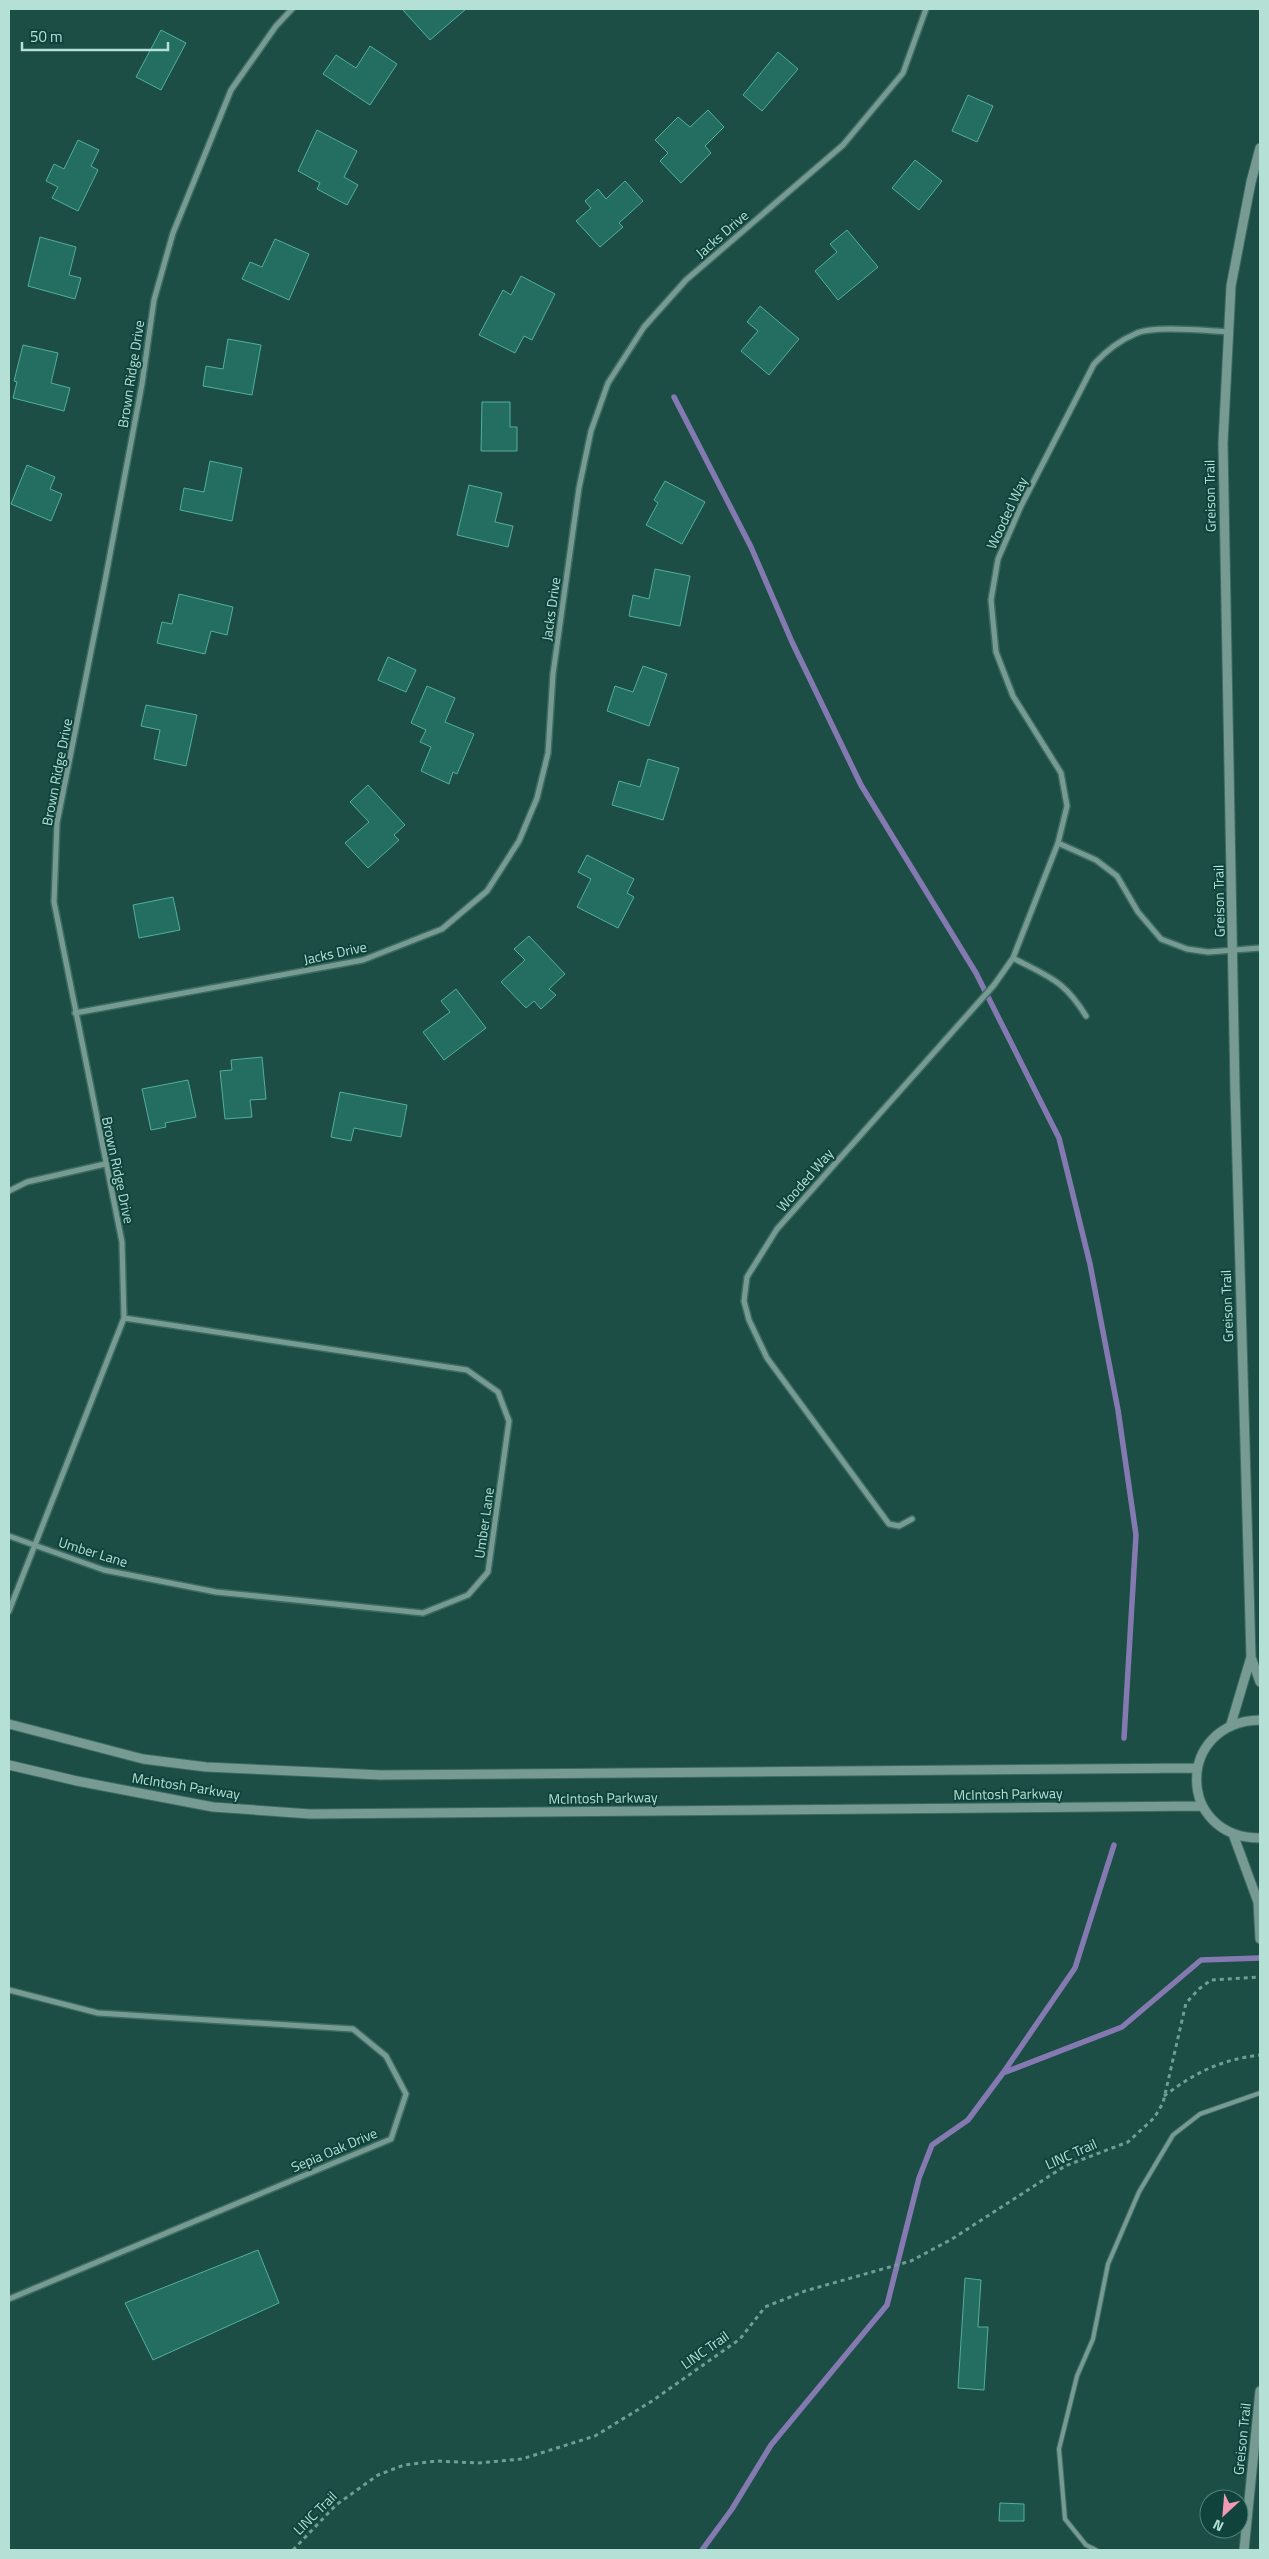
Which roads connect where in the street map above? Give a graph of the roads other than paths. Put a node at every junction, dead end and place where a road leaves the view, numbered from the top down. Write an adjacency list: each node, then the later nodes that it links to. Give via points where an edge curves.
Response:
1 (292, 9): 9 (street, Brown Ridge Drive, via 276,26 232,90 172,233 154,300 106,581 57,823 54,902)
2 (926, 9): 9 (street, Jacks Drive, via 903,73 843,144 686,280 644,327 608,383 591,431 579,488 553,674 545,762 537,798 519,841 488,891 442,929 363,960)
3 (1260, 148): 4 (street, Greison Trail, via 1231,286)
4 (1229, 332): 5 (street, Wooded Way, via 1137,332 1110,347 1094,364 1021,506 998,559 991,600 996,652 1013,696 1060,773 1067,806); 7 (street, Greison Trail, via 1223,443)
5 (1058, 842): 7 (street, via 1096,860 1117,876 1138,912 1161,939 1187,949 1208,952 1222,953); 8 (street, Wooded Way)
6 (1260, 948): 7 (street)
7 (1234, 949): 18 (street, Greison Trail)
8 (1014, 958): 10 (street, via 1058,982 1069,991); 14 (street, Wooded Way, via 994,985 777,1229 747,1277 744,1301 749,1320 768,1358 889,1524 899,1526)
9 (75, 1013): 11 (street, Brown Ridge Drive)
10 (1086, 1016)
11 (105, 1164): 12 (street, via 26,1182); 13 (street, Brown Ridge Drive, via 122,1242)
12 (9, 1192)
13 (124, 1318): 16 (street, Brown Ridge Drive); 16 (street, Umber Lane, via 467,1370 498,1392 508,1421 488,1572 468,1595 423,1612 216,1592 104,1570)
14 (912, 1519)
15 (9, 1536): 16 (street, Umber Lane)
16 (35, 1546): 17 (street, Brown Ridge Drive)
17 (9, 1611)
18 (1251, 1657): 19 (street, Greison Trail); 22 (street, Greison Trail)
19 (1260, 1682)
20 (1260, 1720): 22 (street)
21 (9, 1724): 24 (street, McIntosh Parkway, via 144,1759 206,1767 381,1775)
22 (1231, 1724): 24 (street, via 1209,1742)
23 (9, 1765): 25 (street, McIntosh Parkway, via 76,1782 213,1807 310,1814)
24 (1196, 1768): 25 (street, via 1196,1788)
25 (1202, 1806): 26 (street, via 1220,1827)
26 (1233, 1834): 27 (street); 28 (street)
27 (1260, 1838)
28 (1259, 1897): 29 (street)
29 (1260, 1939)
30 (9, 1990): 32 (street, Sepia Oak Drive, via 98,2012 353,2029 386,2056 406,2094 391,2138)
31 (1260, 2093): 34 (lane, via 1200,2114 1173,2135 1139,2192 1108,2264 1093,2339 1077,2376 1059,2449 1065,2519 1086,2545)
32 (9, 2299)
33 (1260, 2391): 35 (street, Greison Trail)
34 (1096, 2550)
35 (1244, 2550)

